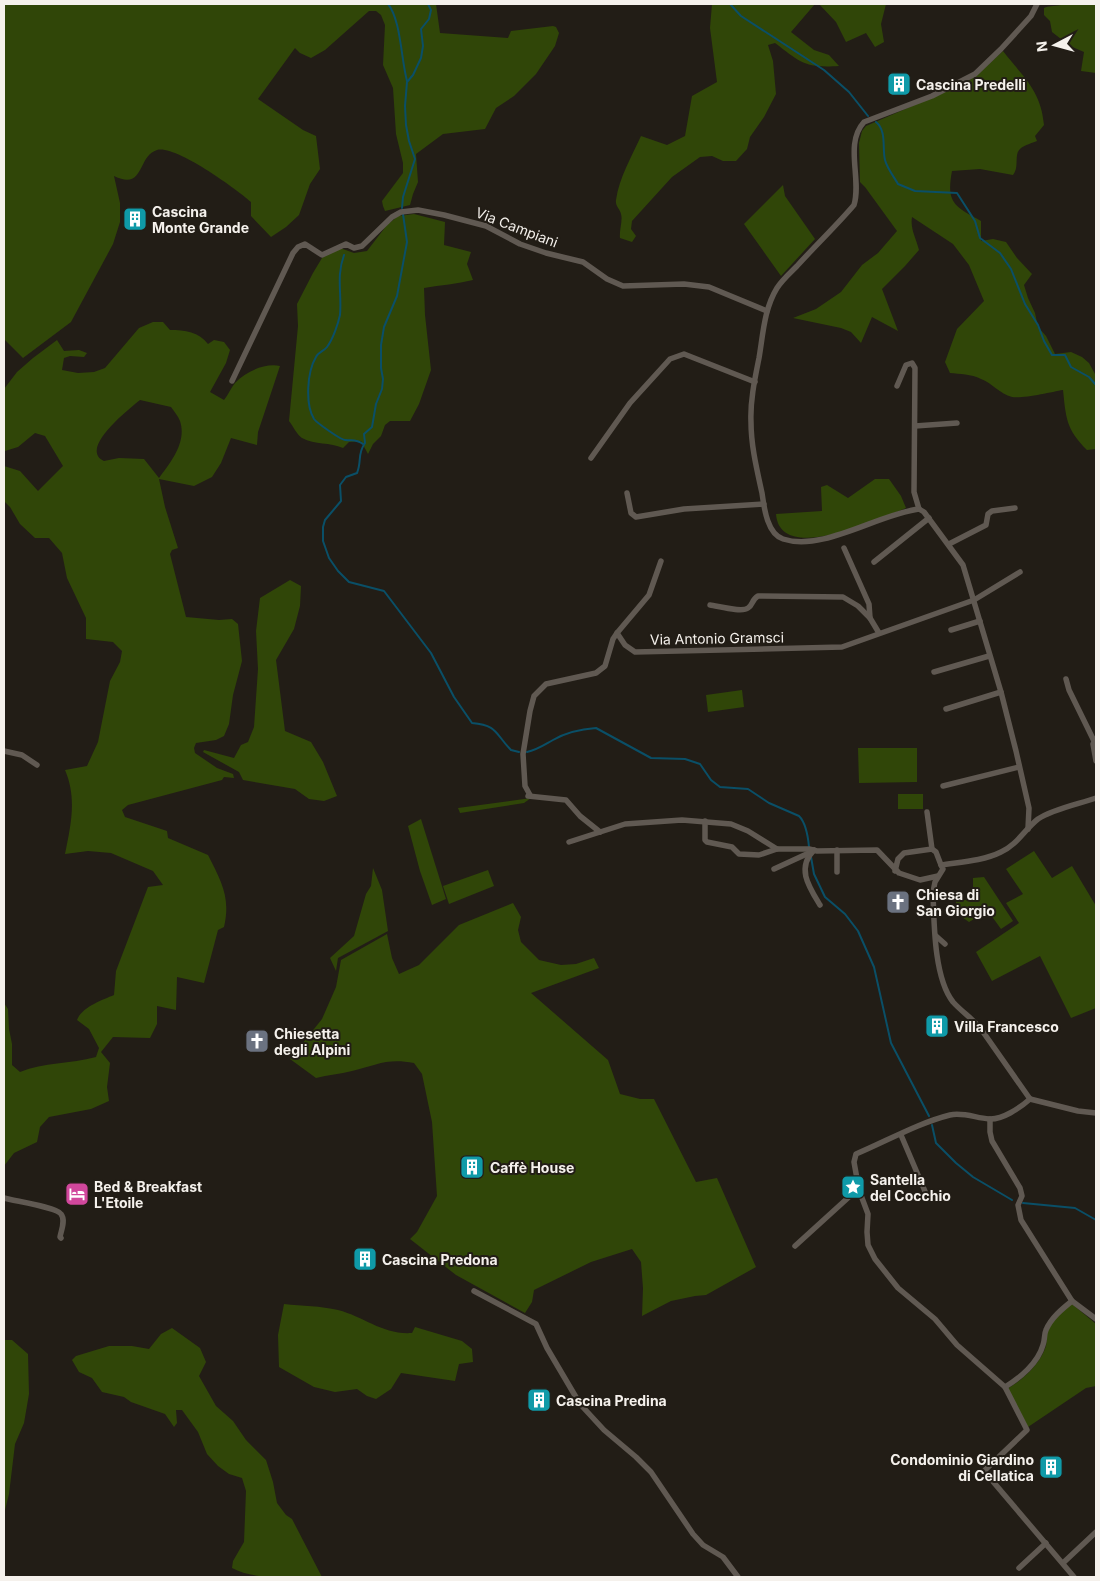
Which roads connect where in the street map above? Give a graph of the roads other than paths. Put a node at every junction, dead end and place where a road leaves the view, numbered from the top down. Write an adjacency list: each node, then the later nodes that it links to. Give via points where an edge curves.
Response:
1 (1037, 4): 2 (street, via 1031,16 975,74 932,96 864,122 856,134 854,205 777,287)
2 (767, 311): 3 (street, Via Campiani, via 710,287 684,284 623,286 583,262 520,244 486,226 410,210 392,217 356,248 346,244 322,255 305,244 298,247); 4 (street)
3 (232, 381)
4 (755, 382): 8 (street, via 684,354 670,360 621,414); 10 (street, via 750,421)
5 (896, 386): 7 (street, via 906,365 912,363 915,366)
6 (957, 423): 7 (street)
7 (915, 426): 12 (street, via 914,492)
8 (591, 458)
9 (627, 493): 10 (street, via 631,513 636,517 684,509)
10 (764, 504): 12 (street, via 772,530 781,539 796,541 839,535)
11 (1015, 508): 14 (street, via 992,511 986,525)
12 (918, 509): 13 (street)
13 (929, 518): 14 (street); 17 (street)
14 (949, 544): 19 (street, via 963,565)
15 (844, 548): 21 (street, Via Antonio Gramsci, via 869,604)
16 (661, 561): 24 (street, via 649,595)
17 (874, 562)
18 (1020, 572): 19 (street, Via Antonio Gramsci)
19 (974, 600): 22 (street); 25 (street, Via Antonio Gramsci)
20 (710, 605): 21 (street, Via Antonio Gramsci, via 744,610 758,596 843,597)
21 (870, 618): 25 (street, Via Antonio Gramsci)
22 (980, 621): 23 (street); 26 (street)
23 (951, 630)
24 (617, 633): 25 (street, Via Antonio Gramsci, via 635,652 842,647); 43 (street, via 605,666 596,673 546,684 534,696 523,754 525,786 529,795 566,800)
25 (879, 633)
26 (989, 656): 27 (street); 29 (street)
27 (934, 672)
28 (1064, 679): 31 (street)
29 (1001, 692): 30 (street); 35 (street)
30 (946, 709)
31 (1095, 740): 33 (street)
32 (4, 751): 34 (street, via 22,755)
33 (1096, 761)
34 (37, 766)
35 (1019, 767): 36 (street); 38 (street)
36 (943, 786)
37 (1096, 798): 40 (street)
38 (1029, 808): 40 (street); 42 (street)
39 (927, 812): 47 (street)
40 (1039, 819): 42 (street)
41 (704, 821): 43 (street, via 625,824); 45 (street, via 731,824); 45 (street, via 707,842 732,847 739,854 759,855)
42 (1028, 830): 49 (street, via 1004,851 988,858)
43 (600, 832): 44 (street)
44 (569, 842)
45 (777, 849): 48 (street)
46 (837, 850): 48 (street); 51 (street, via 877,850); 52 (street)
47 (934, 850): 49 (street); 51 (street, via 904,853 898,859)
48 (812, 852): 50 (street); 54 (street, via 804,862 807,883)
49 (942, 867): 53 (street)
50 (774, 869)
51 (895, 871): 53 (street, via 920,880)
52 (838, 872)
53 (938, 876): 55 (street, via 933,892)
54 (820, 906)
55 (936, 936): 56 (street); 57 (street, via 938,964 946,990 981,1029)
56 (945, 944)
57 (1030, 1099): 58 (street); 59 (street, via 1016,1111)
58 (1096, 1113)
59 (990, 1119): 60 (street, via 952,1115); 67 (street, via 992,1141 1020,1188 1021,1220)
60 (901, 1135): 61 (street, via 856,1154 854,1162); 62 (street)
61 (859, 1190): 65 (street); 69 (street, via 868,1214 868,1245 875,1259 898,1288)
62 (927, 1196)
63 (4, 1198): 64 (street, via 47,1207 62,1214)
64 (61, 1238)
65 (794, 1246)
66 (474, 1291): 74 (street, via 536,1324 580,1404 651,1472 693,1534 703,1545 723,1557)
67 (1072, 1301): 68 (street); 69 (street, via 1046,1330 1043,1346 1033,1364)
68 (1096, 1319)
69 (1004, 1387): 71 (street, via 1027,1430 1009,1449 981,1470)
70 (1096, 1532): 72 (street)
71 (1046, 1543): 72 (street); 73 (street)
72 (1063, 1563): 75 (street)
73 (1019, 1568)
74 (738, 1577)
75 (1074, 1577)

